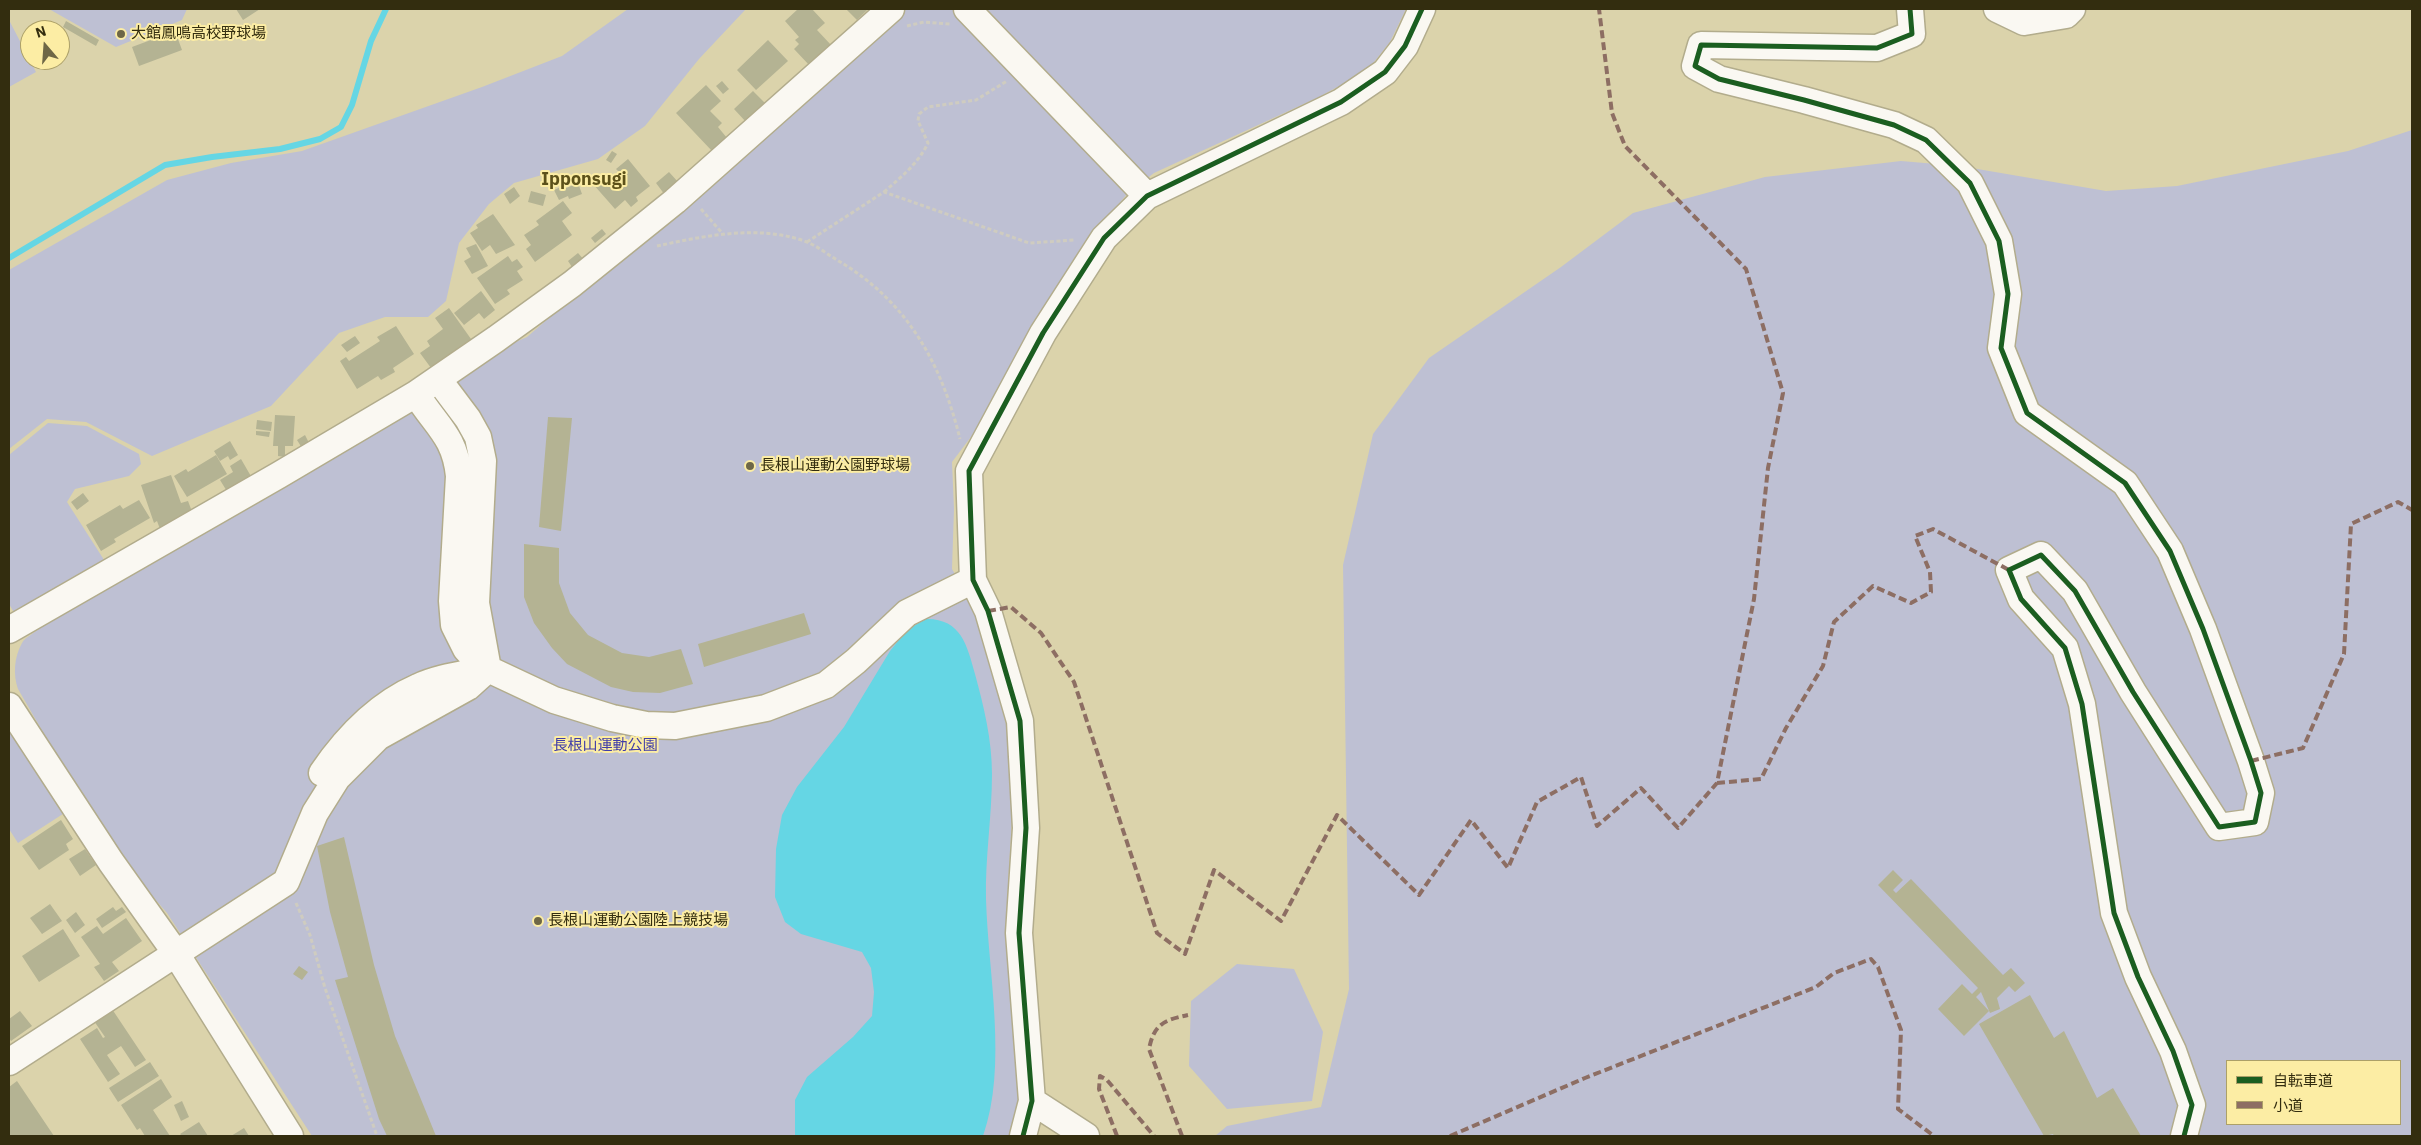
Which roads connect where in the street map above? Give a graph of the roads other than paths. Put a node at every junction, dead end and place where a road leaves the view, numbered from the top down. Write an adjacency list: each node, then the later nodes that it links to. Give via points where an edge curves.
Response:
1 (1422, 9): 7 (street, via 1405,46 1385,72 1341,102)
2 (1910, 9): 20 (street, via 1912,34 1877,48 1701,45 1696,66 1719,79 1910,132 1926,140 1970,183 1999,241 2008,294 2001,348 2027,413 2125,484 2170,551 2251,761 2261,793 2255,822 2219,827 2133,692 2075,592 2041,555 2009,570 2021,599 2065,648 2082,704 2114,913 2138,977 2173,1051 2192,1105)
3 (1997, 9): 4 (street, via 2024,22 2066,15)
4 (2072, 9)
5 (960, 17): 7 (street)
6 (896, 18): 8 (street, via 572,284)
7 (1147, 196): 10 (street, via 1104,238 1043,333 969,471)
8 (438, 379): 9 (street); 12 (street, via 478,437 483,461 476,603)
9 (416, 394): 11 (street, via 156,548); 12 (street, via 447,434 458,462 452,601 454,625 466,649)
10 (973, 580): 12 (street, via 907,613 826,685 766,708 675,726 646,726 612,718 554,700); 16 (street, via 988,610 1020,721 1026,828 1019,933)
11 (9, 630)
12 (488, 669): 14 (street, via 418,686 380,710 362,726 330,762 288,830 281,861 286,882)
13 (9, 706): 14 (street, via 111,862)
14 (175, 952): 15 (street); 17 (street)
15 (9, 1062)
16 (1032, 1101): 18 (street); 19 (street)
17 (290, 1136)
18 (1023, 1136)
19 (1086, 1136)
20 (2184, 1136)

